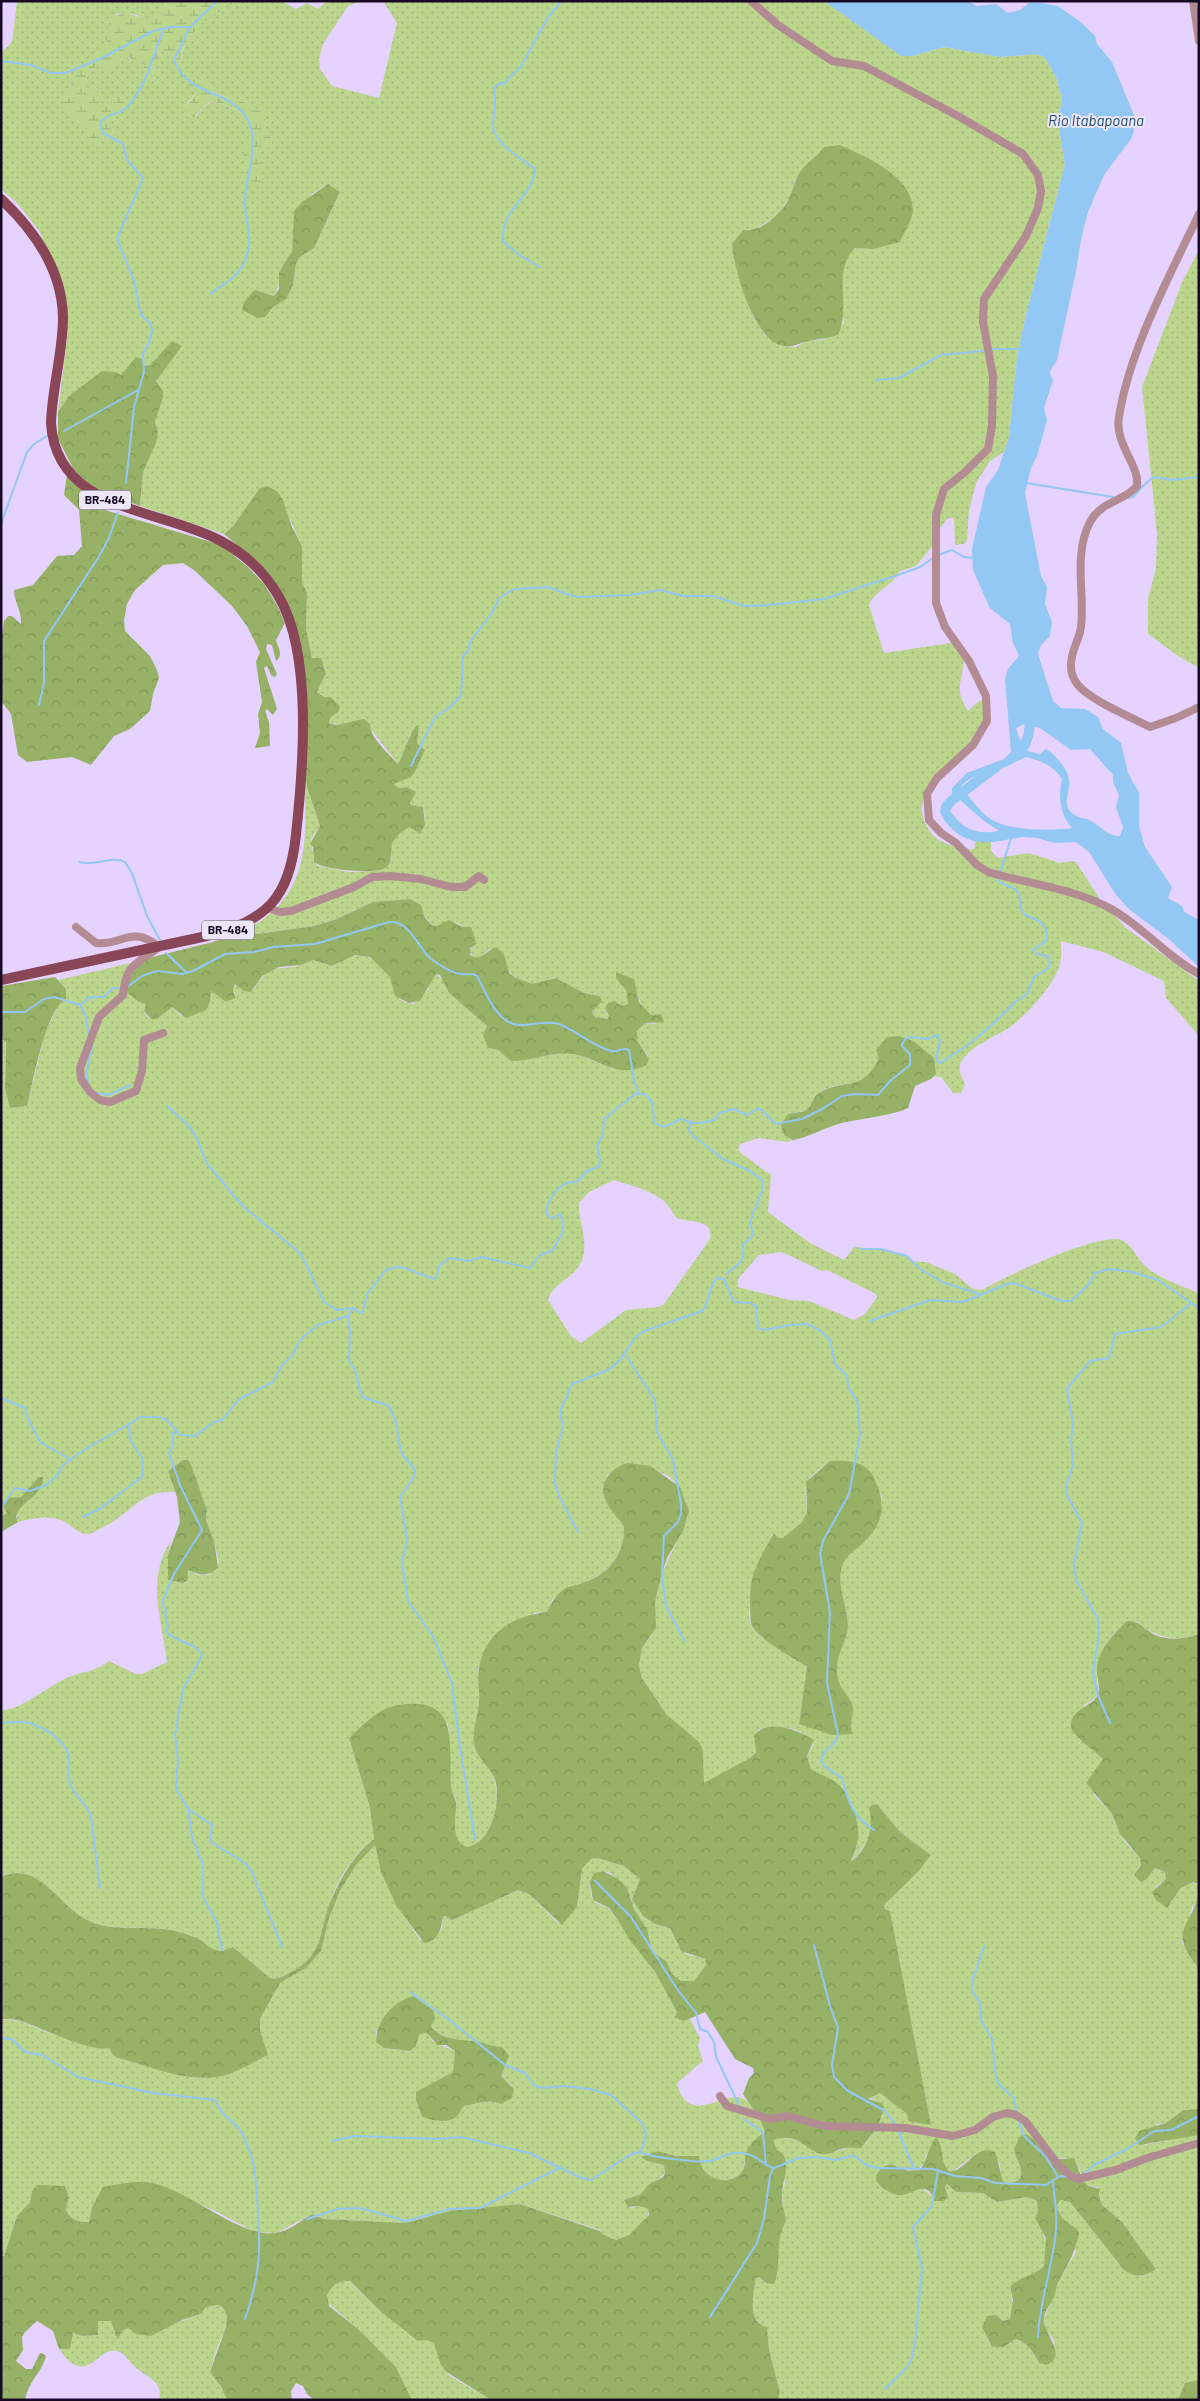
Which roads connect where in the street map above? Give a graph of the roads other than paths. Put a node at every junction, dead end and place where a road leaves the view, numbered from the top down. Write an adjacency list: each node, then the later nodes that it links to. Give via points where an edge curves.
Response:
1 (751, 1): 11 (street, via 778,25 832,61 864,66 1023,154 1038,175 1041,191 1038,208 1026,236 984,299 982,322 993,376 988,449 944,489 936,515 936,602 945,626 969,661 986,696 988,721 973,745 937,778 926,794 929,820 978,865 999,875 1074,894 1112,909 1182,965)
2 (1193, 1): 3 (street)
3 (1199, 41)
4 (1, 199): 8 (main road, BR-484, via 40,243 59,288 63,317 51,424 59,456 76,478 98,496 201,532 249,559 280,598 293,628 300,661 299,805 295,846 287,880)
5 (1199, 214): 6 (street, via 1158,300 1128,378 1118,418 1118,432 1135,471 1137,486 1100,509 1091,522 1082,546 1081,628 1071,655 1071,668 1078,685 1150,727)
6 (1199, 707)
7 (484, 880): 8 (street, via 479,876 465,887 450,887 421,879 372,877 291,911)
8 (268, 908): 10 (main road, BR-484, via 233,929)
9 (76, 927): 10 (street, via 96,943 113,943 132,935 141,936)
10 (159, 947): 12 (main road, BR-484); 13 (street, via 128,970 123,995 99,1017 80,1068 81,1079 100,1100 110,1102 136,1091 142,1071 144,1040)
11 (1199, 974)
12 (1, 980)
13 (162, 1034)
14 (720, 2096): 15 (street, via 727,2106 770,2119 787,2116 825,2126 906,2128 952,2136 975,2130 1007,2113 1016,2115 1026,2121 1059,2166 1078,2179)
15 (1199, 2144)

